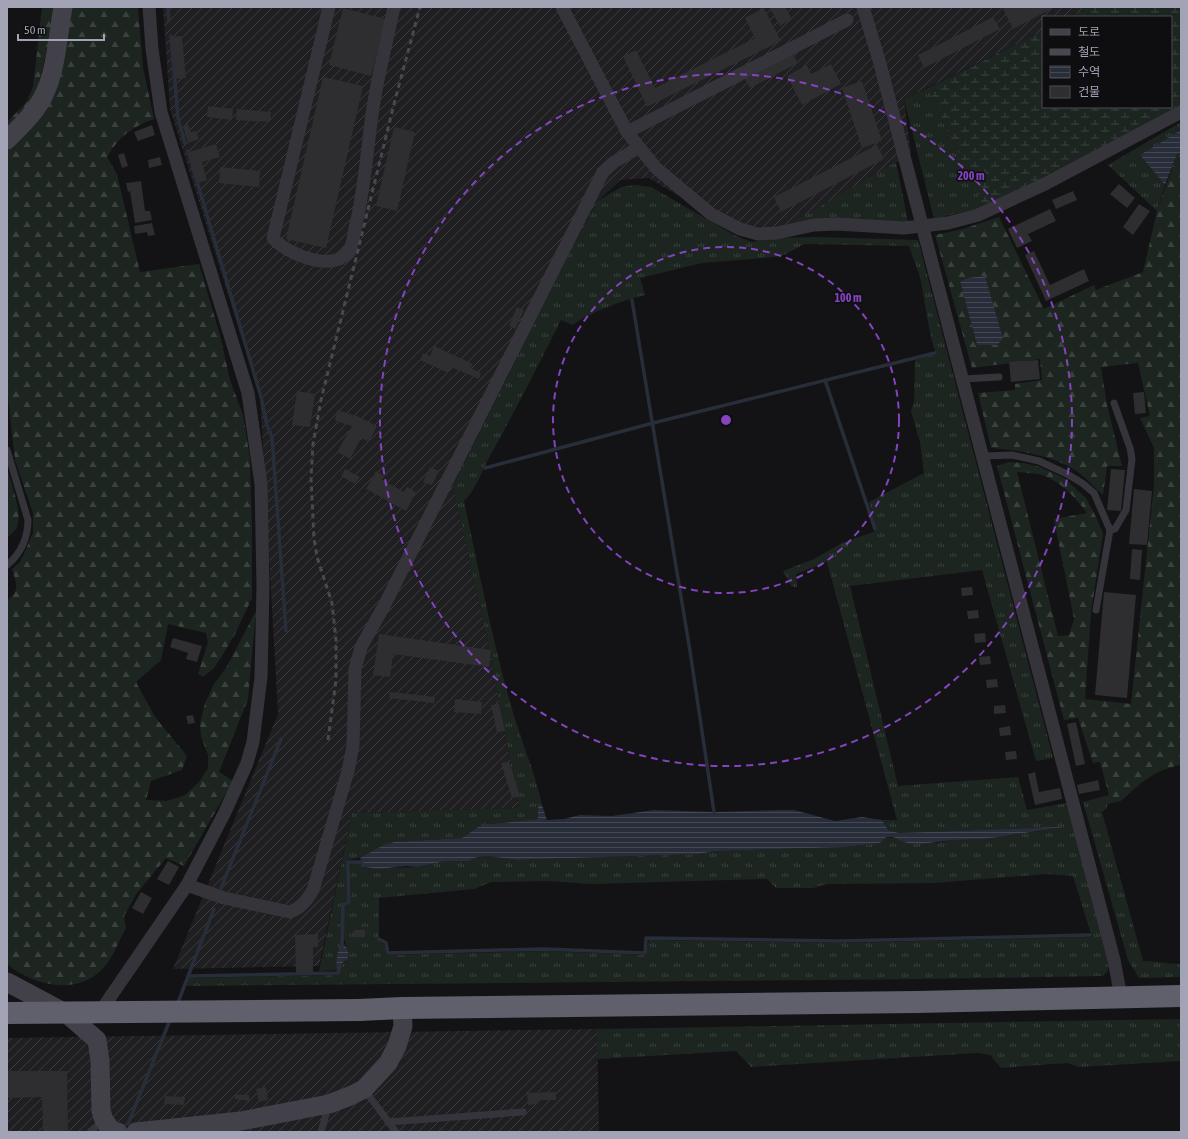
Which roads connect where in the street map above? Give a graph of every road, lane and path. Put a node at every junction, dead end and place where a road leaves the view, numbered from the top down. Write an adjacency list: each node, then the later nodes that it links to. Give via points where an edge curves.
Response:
1 (64, 7): 10 (street, via 49,81 43,97)
2 (149, 7): 21 (street, via 161,112 248,393 261,484 261,670 253,742 247,763 225,812)
3 (329, 7): 4 (street, via 273,238 294,254 324,261 345,255 350,249 359,214 373,107)
4 (394, 7)
5 (562, 7): 9 (street)
6 (863, 7): 12 (street)
7 (846, 20): 9 (street)
8 (1181, 112): 12 (street, via 1102,156 1002,205 948,223)
9 (627, 132): 11 (street)
10 (7, 140)
11 (638, 148): 12 (street, via 692,200 711,214 740,229 765,234 814,225 904,228); 21 (street, via 614,162 596,185 362,647 355,669 352,746 348,771 313,890 297,910 290,912 224,898)
12 (922, 226): 14 (street)
13 (999, 377): 14 (lane)
14 (963, 379): 17 (street)
15 (1114, 403): 18 (lane, via 1132,459 1126,510 1115,529)
16 (7, 450): 19 (lane, via 28,527 24,543)
17 (984, 456): 18 (lane, via 1012,455 1026,458 1053,467 1077,480 1094,493); 24 (street, via 1110,945)
18 (1110, 530): 20 (lane)
19 (7, 565)
20 (1096, 610)
21 (187, 885): 27 (street, via 108,1002)
22 (7, 982): 27 (street, via 67,1014)
23 (1181, 996): 24 (highway)
24 (1121, 997): 25 (highway)
25 (402, 1008): 26 (highway, bridge); 28 (street, via 402,1026 397,1046 388,1063)
26 (7, 1013)
27 (86, 1030): 32 (street, via 97,1040)
28 (364, 1089): 29 (street); 31 (lane)
29 (329, 1104): 33 (street, via 241,1124); 35 (lane)
30 (523, 1112): 31 (lane)
31 (388, 1122): 36 (lane)
32 (104, 1128)
33 (167, 1130): 34 (street)
34 (136, 1132)
35 (322, 1132)
36 (396, 1132)

